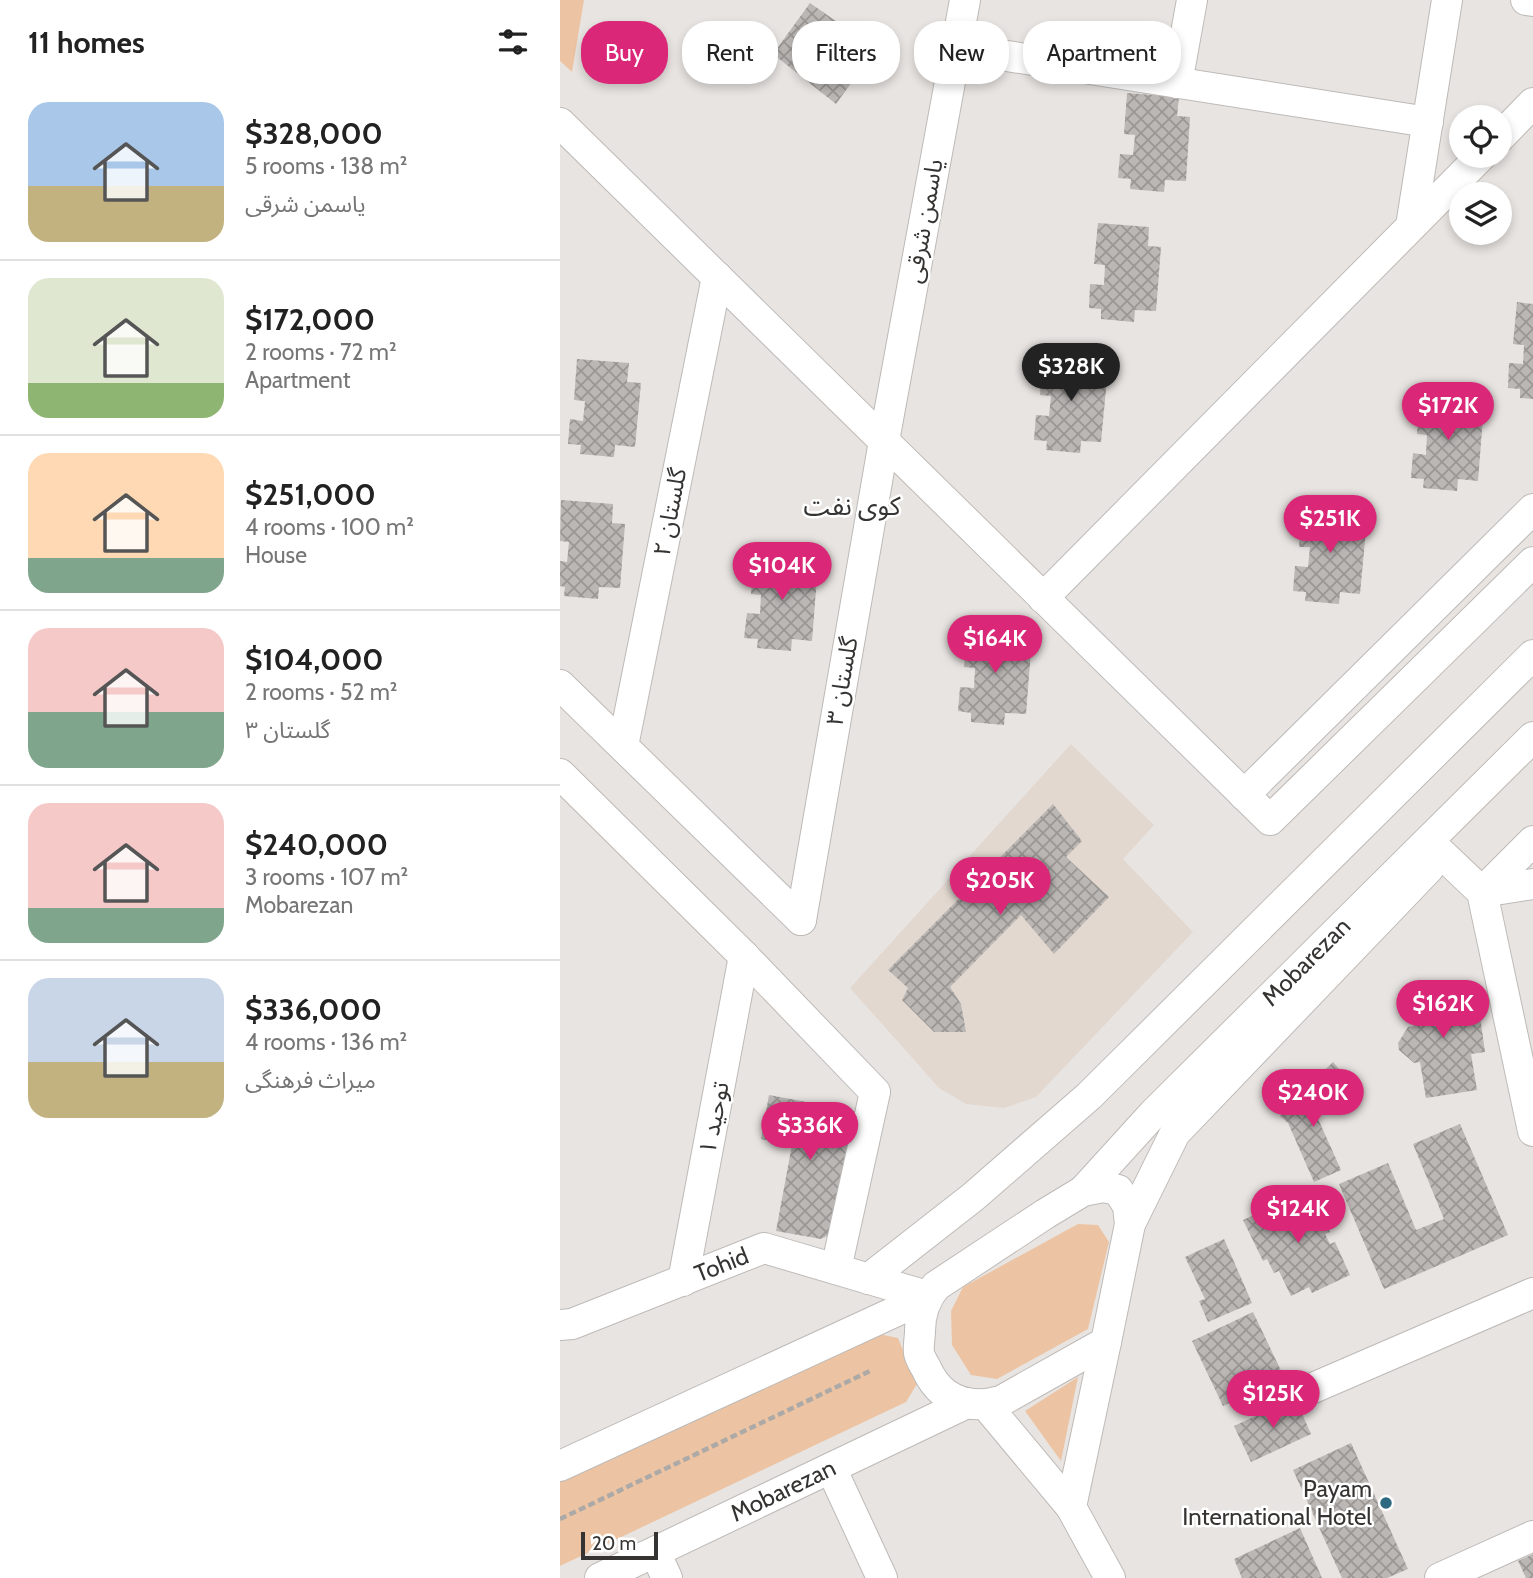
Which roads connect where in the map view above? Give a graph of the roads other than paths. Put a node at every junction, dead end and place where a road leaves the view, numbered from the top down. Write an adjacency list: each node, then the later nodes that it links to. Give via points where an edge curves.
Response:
1 (965, 0): 6 (street, یاسمن شرقی)
2 (1192, 0): 7 (street)
3 (1447, 0): 11 (street)
4 (1526, 0): 5 (street)
5 (1533, 1)
6 (961, 21)
7 (1181, 61)
8 (949, 84): 17 (street, یاسمن شرقی)
9 (1181, 84): 11 (street)
10 (1533, 103): 13 (street)
11 (1428, 122): 15 (street)
12 (560, 123): 16 (street)
13 (1512, 124)
14 (1469, 168): 15 (street)
15 (1411, 226): 20 (street)
16 (717, 277): 17 (street); 24 (street, گلستان ۲)
17 (884, 441): 20 (street); 24 (street, گلستان ۳, via 801,920)
18 (1533, 509): 27 (street)
19 (1533, 562): 27 (street, via 1270,820)
20 (1043, 598): 27 (street)
21 (1533, 654): 37 (street, via 1089,1096 973,1197)
22 (560, 685): 24 (street)
23 (1533, 737): 34 (street, Mobarezan, via 1153,1114)
24 (623, 747)
25 (1533, 765): 29 (street, Mobarezan)
26 (560, 774): 32 (street)
27 (1244, 794)
28 (1533, 841): 31 (street)
29 (1442, 854): 31 (street); 35 (street, Mobarezan, via 1175,1133)
30 (1533, 884): 31 (street)
31 (1482, 892): 33 (street)
32 (744, 956): 36 (street, via 875,1092); 38 (street, توحید ۱)
33 (1533, 1131)
34 (1083, 1191): 35 (street, via 1118,1190 1128,1206); 40 (street, via 936,1286)
35 (1130, 1224): 42 (street, Mobarezan)
36 (836, 1269): 37 (street, Tohid); 38 (street, Tohid, via 764,1248)
37 (867, 1279): 40 (street, Tohid)
38 (683, 1281): 41 (street, Tohid)
39 (1533, 1293): 43 (street)
40 (927, 1297): 44 (street, via 920,1321 919,1353 939,1388 948,1396); 45 (street)
41 (560, 1325)
42 (1106, 1342): 44 (street, Mobarezan, via 1002,1401); 47 (street, Mobarezan)
43 (1313, 1388)
44 (976, 1404): 46 (street, Mobarezan); 47 (street)
45 (560, 1466)
46 (831, 1468): 49 (street, Mobarezan); 51 (street)
47 (1071, 1507): 52 (street)
48 (1533, 1536): 53 (street)
49 (661, 1565): 50 (street, Mobarezan)
50 (600, 1578)
51 (882, 1578)
52 (1110, 1578)
53 (1440, 1578)

